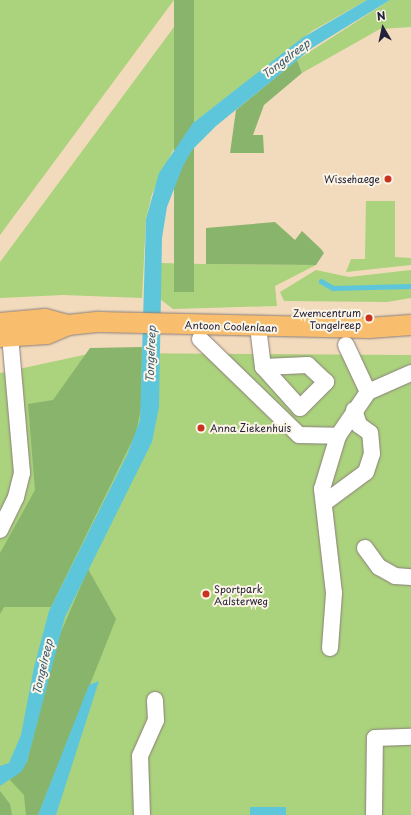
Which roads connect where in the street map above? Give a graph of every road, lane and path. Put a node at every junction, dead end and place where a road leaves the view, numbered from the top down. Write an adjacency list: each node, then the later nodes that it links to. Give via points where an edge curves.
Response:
1 (258, 327): 2 (main road, Antoon Coolenlaan); 3 (main road, Antoon Coolenlaan, via 136,322 68,325 46,319); 6 (street)
2 (405, 329)
3 (5, 330): 12 (street, Antoon Coolenlaan, via 22,473 16,497)
4 (200, 339): 10 (street, via 299,435)
5 (346, 345): 8 (street)
6 (263, 366)
7 (411, 373): 8 (street)
8 (368, 392): 9 (street)
9 (354, 410): 10 (street); 11 (street, via 359,425 370,433 372,454 366,472)
10 (338, 436): 11 (street, via 322,489)
11 (324, 503): 15 (street, via 324,532 334,593)
12 (0, 530)
13 (365, 548): 14 (street, via 379,567 395,576)
14 (411, 577)
15 (330, 648)
16 (155, 700): 18 (street, via 156,720 140,756)
17 (411, 737): 19 (street, via 375,738)
18 (142, 815)
19 (374, 815)

